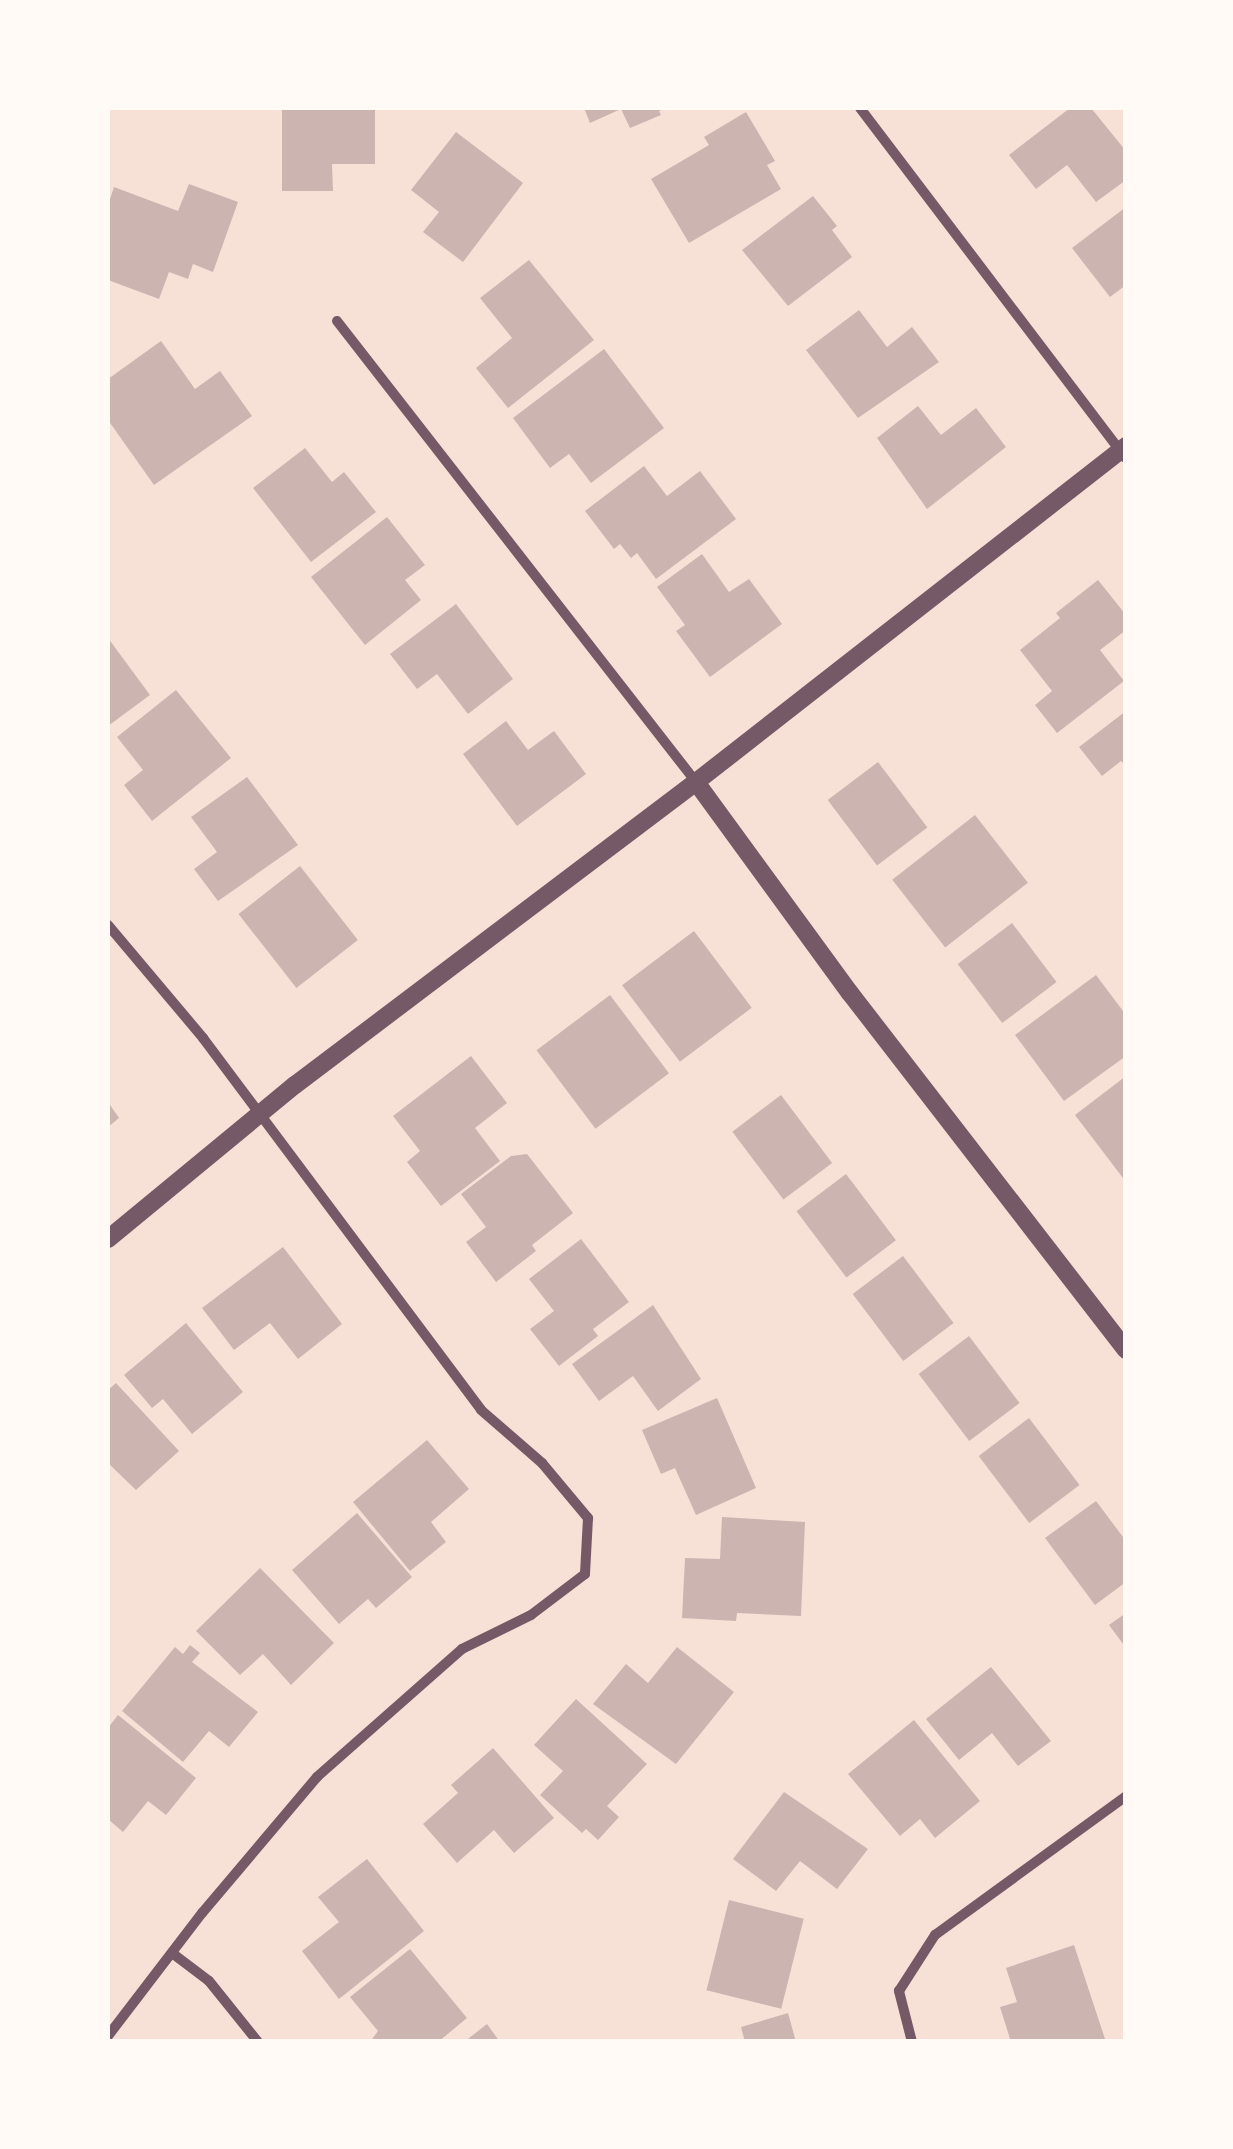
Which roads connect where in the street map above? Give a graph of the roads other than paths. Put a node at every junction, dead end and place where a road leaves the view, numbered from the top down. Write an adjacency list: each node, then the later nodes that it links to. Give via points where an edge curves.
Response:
1 (860, 108): 3 (street)
2 (337, 322): 4 (street)
3 (1123, 452): 4 (street)
4 (696, 782): 6 (street); 8 (street)
5 (108, 925): 6 (street)
6 (258, 1116): 7 (street); 10 (street, via 480,1410 542,1463 588,1518 586,1574 531,1615 462,1649 317,1777)
7 (108, 1239)
8 (1126, 1350)
9 (1126, 1796): 13 (street, via 935,1935 899,1990)
10 (172, 1953): 11 (street); 12 (street, via 209,1981)
11 (108, 2036)
12 (258, 2042)
13 (912, 2042)

